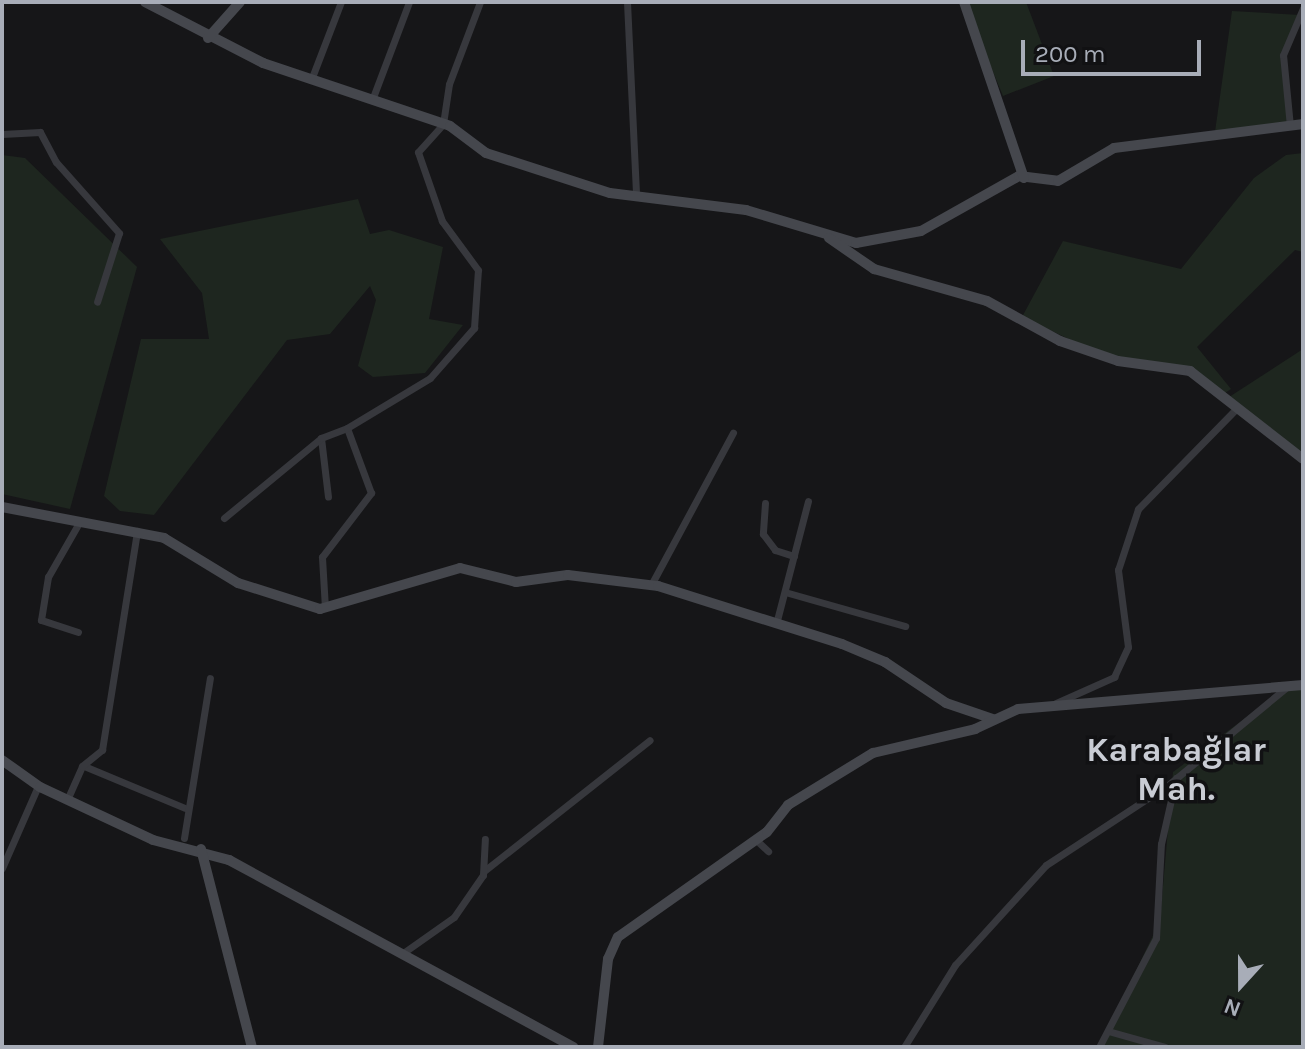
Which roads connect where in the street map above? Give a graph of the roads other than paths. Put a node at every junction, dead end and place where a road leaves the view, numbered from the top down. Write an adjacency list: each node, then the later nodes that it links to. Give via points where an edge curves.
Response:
1 (145, 2): 9 (street)
2 (240, 2): 9 (street)
3 (341, 2): 10 (street)
4 (409, 2): 11 (street)
5 (480, 2): 12 (street, via 449,84)
6 (627, 2): 17 (street)
7 (964, 2): 16 (street)
8 (1303, 8): 14 (street, via 1283,55)
9 (208, 38): 10 (street)
10 (311, 80): 11 (street)
11 (372, 100): 12 (street)
12 (443, 124): 17 (street, via 486,153); 21 (street, via 418,152 442,221 478,270 474,328 430,378)
13 (1303, 124): 14 (street)
14 (1290, 126): 16 (street, via 1114,148 1058,181)
15 (2, 134): 19 (street, via 40,132 56,162 119,233)
16 (1024, 178): 18 (street, via 1009,179 903,237 856,243)
17 (636, 195): 18 (street, via 746,210)
18 (824, 234): 20 (street, via 874,269 987,301 1060,341 1118,361 1190,371)
19 (97, 302)
20 (1237, 408): 24 (street); 42 (street, via 1138,509 1118,570 1128,647 1114,677)
21 (347, 428): 23 (street); 35 (street, via 371,493 322,557)
22 (733, 433): 33 (street)
23 (321, 438): 25 (street); 29 (street)
24 (1303, 459)
25 (328, 497)
26 (808, 501): 32 (street)
27 (765, 503): 32 (street, via 763,534 775,550)
28 (2, 507): 30 (street)
29 (224, 518)
30 (80, 521): 31 (street); 38 (street, via 48,577 41,620)
31 (137, 531): 35 (street, via 266,594); 46 (street, via 105,736)
32 (794, 556): 34 (street)
33 (651, 585): 35 (street, via 568,575 516,582 446,569); 36 (street)
34 (785, 592): 36 (street); 37 (street)
35 (325, 608)
36 (776, 624): 43 (street, via 885,662 946,703)
37 (905, 626)
38 (78, 632)
39 (210, 678): 50 (street)
40 (1303, 685): 41 (street)
41 (1288, 686): 42 (street); 47 (street)
42 (1047, 707): 43 (street)
43 (993, 719): 53 (street, via 873,753 788,805)
44 (650, 740): 57 (street)
45 (2, 760): 48 (street)
46 (84, 766): 49 (street); 50 (street)
47 (1176, 776): 59 (street, via 1161,844 1156,938); 63 (street, via 1046,865 955,965)
48 (38, 786): 49 (street); 56 (street)
49 (67, 800): 54 (street, via 153,840)
50 (185, 808): 51 (street)
51 (184, 838)
52 (485, 839): 57 (street)
53 (755, 839): 55 (street); 62 (street, via 618,937 608,959)
54 (201, 849): 58 (street); 60 (street)
55 (768, 851)
56 (2, 868)
57 (484, 871): 58 (street, via 454,917)
58 (403, 953): 61 (street)
59 (1108, 1031): 64 (street); 65 (street)
60 (252, 1047)
61 (573, 1047)
62 (598, 1047)
63 (904, 1047)
64 (1099, 1047)
65 (1165, 1047)

